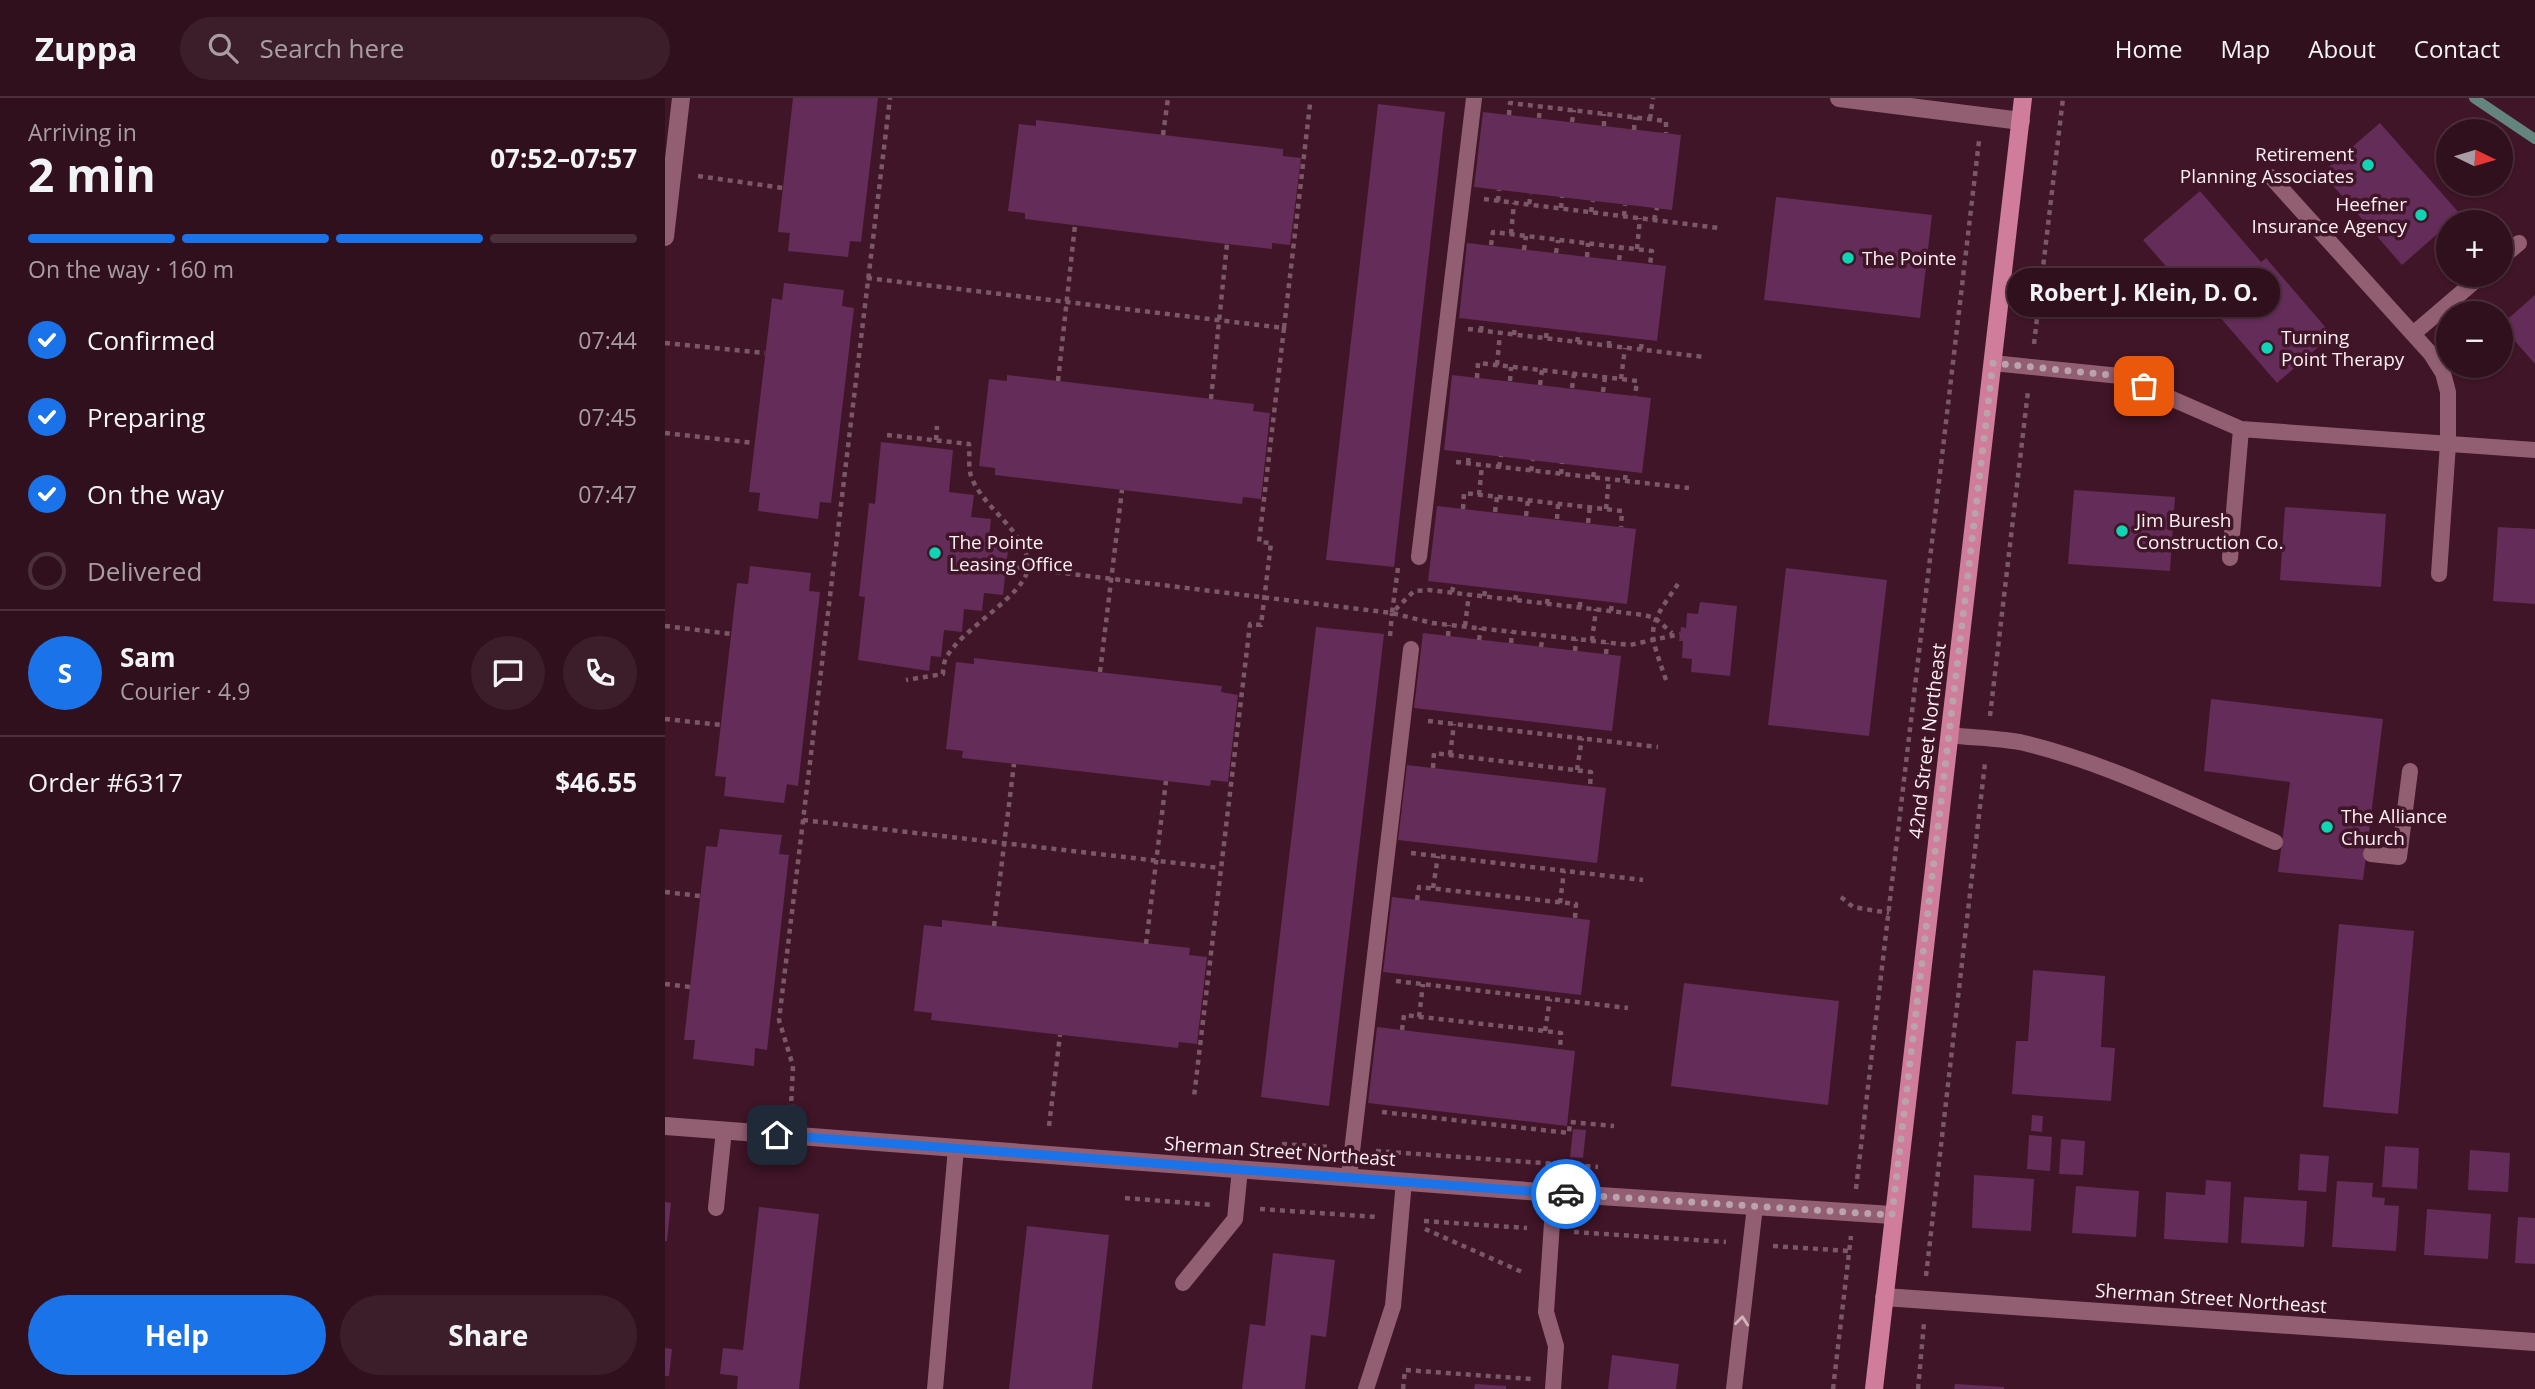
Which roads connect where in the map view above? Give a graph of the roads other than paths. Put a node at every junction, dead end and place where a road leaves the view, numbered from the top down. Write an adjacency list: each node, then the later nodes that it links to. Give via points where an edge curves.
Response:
1 (681, 98): 7 (street)
2 (1474, 98): 16 (lane)
3 (1839, 98): 5 (street)
4 (2023, 98): 5 (street, 42nd Street Northeast)
5 (2021, 121): 12 (street, 42nd Street Northeast)
6 (2271, 177): 11 (lane)
7 (665, 237)
8 (2519, 243): 9 (lane)
9 (2513, 248)
10 (2468, 287): 11 (lane)
11 (2413, 334): 14 (lane, via 2444,373)
12 (1993, 363): 13 (lane, via 2120,376); 20 (street, 42nd Street Northeast)
13 (2241, 429): 14 (lane); 17 (lane)
14 (2448, 444): 15 (lane); 18 (lane)
15 (2535, 450)
16 (1419, 557)
17 (2230, 558)
18 (2439, 574)
19 (1411, 649): 28 (lane)
20 (1949, 735): 22 (lane, via 2020,742 2067,755); 33 (street, 42nd Street Northeast)
21 (2410, 771): 23 (lane, via 2399,857)
22 (2274, 842)
23 (2371, 854)
24 (665, 1126): 25 (street, Sherman Street Northeast)
25 (725, 1130): 26 (street, Sherman Street Northeast); 32 (lane)
26 (956, 1148): 27 (street, Sherman Street Northeast); 38 (lane)
27 (1240, 1169): 28 (street, Sherman Street Northeast); 34 (lane, via 1235,1219)
28 (1349, 1177): 29 (street, Sherman Street Northeast)
29 (1404, 1181): 30 (street, Sherman Street Northeast); 39 (lane, via 1407,1220 1393,1306)
30 (1554, 1193): 31 (street, Sherman Street Northeast); 37 (lane, via 1546,1312 1556,1346)
31 (1755, 1206): 33 (street, Sherman Street Northeast); 40 (lane, one-way to 31)
32 (716, 1208)
33 (1892, 1215): 35 (street, 42nd Street Northeast)
34 (1183, 1283)
35 (1884, 1297): 36 (street, Sherman Street Northeast); 41 (street, 42nd Street Northeast)
36 (2535, 1342)
37 (1553, 1385)
38 (935, 1389)
39 (1366, 1389)
40 (1734, 1389)
41 (1874, 1389)

